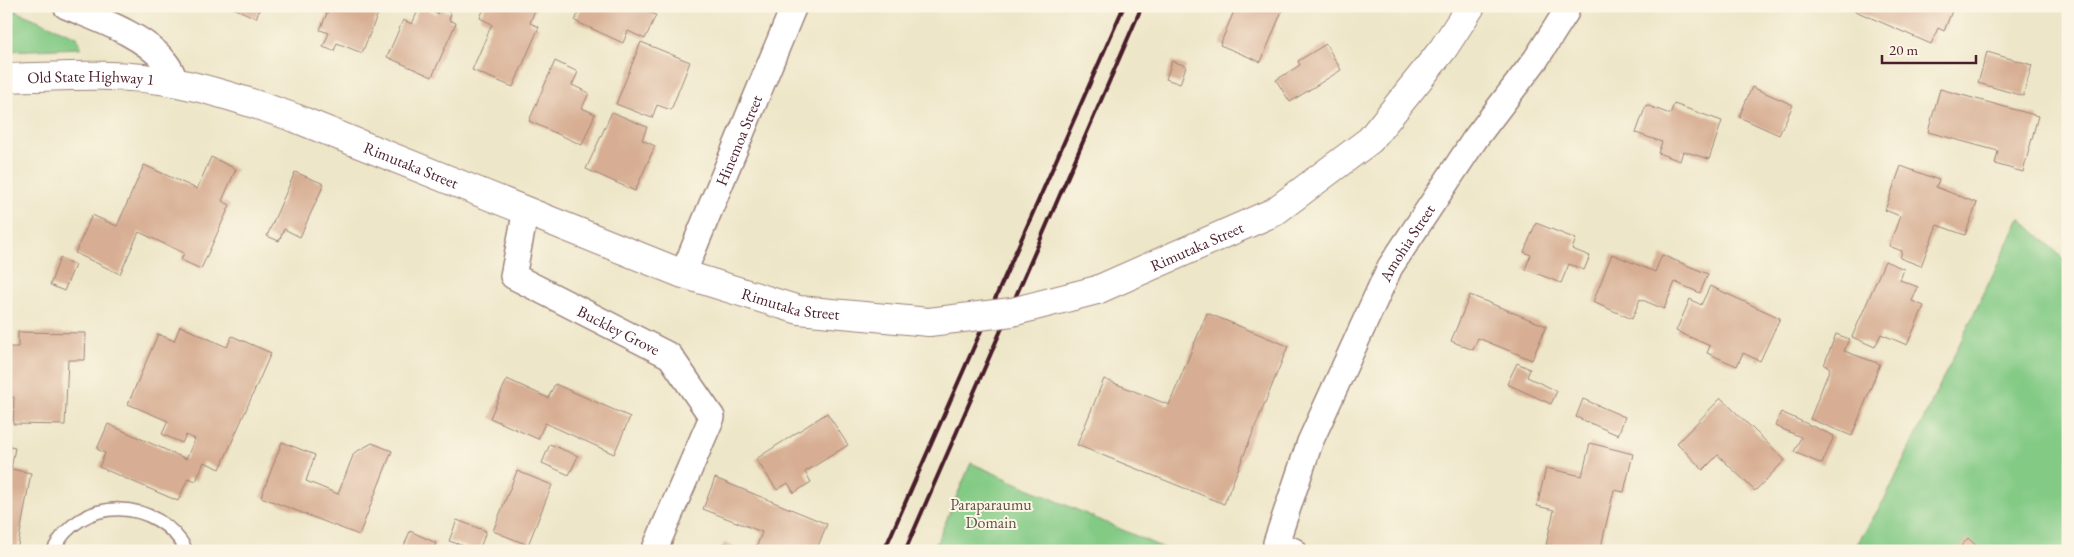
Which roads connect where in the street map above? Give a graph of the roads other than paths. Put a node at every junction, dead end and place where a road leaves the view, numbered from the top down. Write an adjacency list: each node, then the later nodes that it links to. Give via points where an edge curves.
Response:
1 (66, 6): 6 (street, via 153,49 166,63)
2 (794, 6): 8 (street, Hinemoa Street)
3 (1472, 6): 8 (main road, Rimutaka Street, bridge, via 1443,49 1370,140 1274,212 1097,290 1012,312 929,322 799,310)
4 (1567, 6): 12 (street, Amohia Street, via 1536,59 1475,138 1390,267 1310,442 1276,543)
5 (6, 78): 6 (main road, Old State Highway 1, via 74,75)
6 (176, 82): 7 (main road, Rimutaka Street, via 231,95 295,118)
7 (526, 210): 8 (main road, Rimutaka Street); 11 (street, Buckley Grove, via 512,276 670,356 712,418)
8 (683, 274)
9 (52, 551): 10 (lane, via 73,524 112,509 152,516 174,532)
10 (187, 551)
11 (654, 551)
12 (1294, 551)

